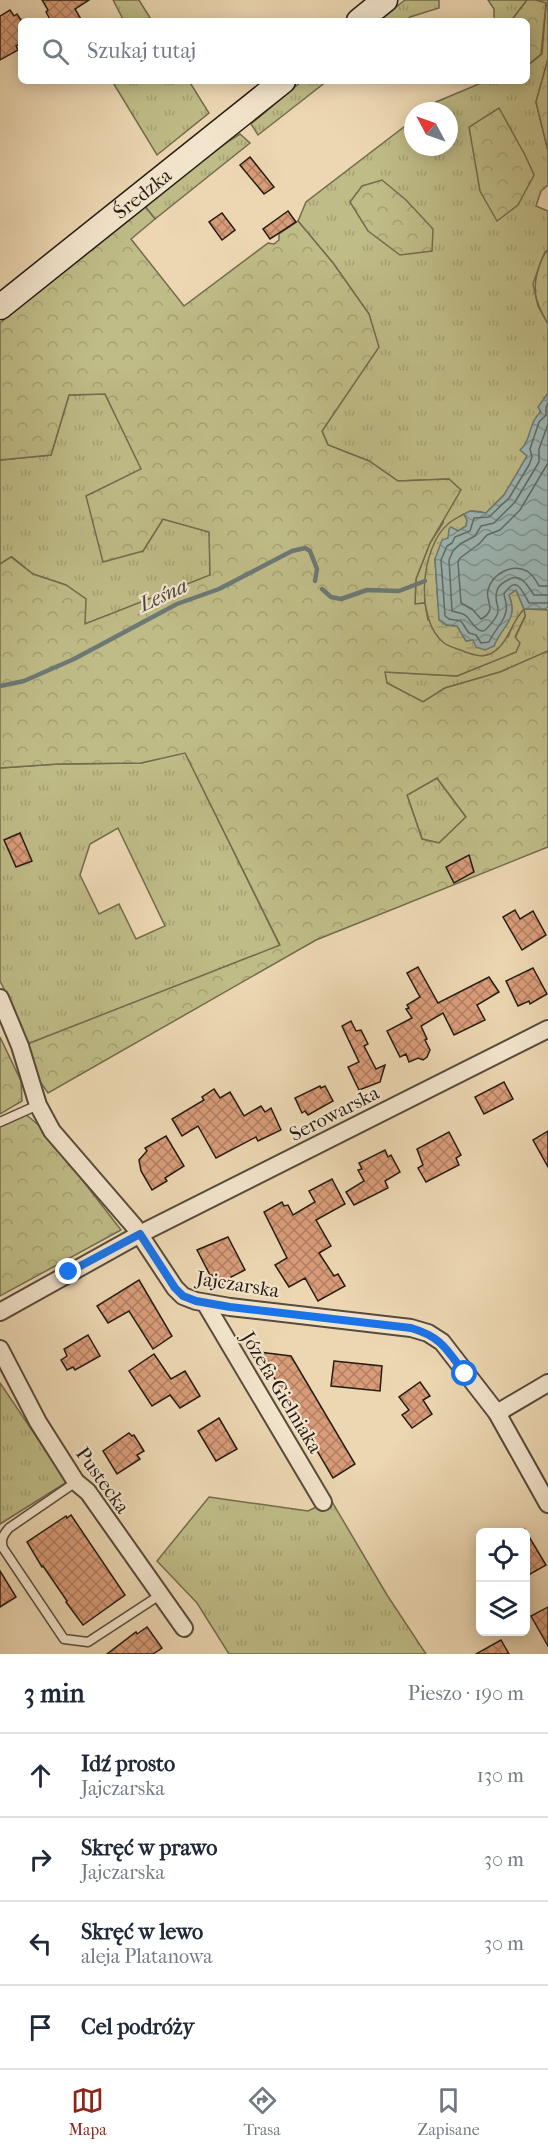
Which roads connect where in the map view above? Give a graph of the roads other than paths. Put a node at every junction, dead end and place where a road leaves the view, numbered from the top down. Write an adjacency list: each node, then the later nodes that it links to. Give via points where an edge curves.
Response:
1 (385, 0): 2 (main road)
2 (363, 18)
3 (280, 84): 4 (main road, Średzka)
4 (0, 307)
5 (0, 998): 7 (street, Jajczarska)
6 (548, 1029): 9 (street, Serowarska)
7 (38, 1105): 8 (lane); 9 (street, Jajczarska, via 52,1131)
8 (0, 1122)
9 (140, 1234): 10 (street, Jajczarska, via 175,1288 183,1296); 11 (street, Serowarska)
10 (205, 1303): 14 (street, Jajczarska, via 428,1333 442,1342); 16 (street, Józefa Gielniaka)
11 (0, 1312)
12 (0, 1349): 15 (street, Pustecka, via 38,1422)
13 (548, 1383): 14 (street)
14 (497, 1413): 17 (street, Jajczarska)
15 (76, 1482): 18 (street, Pustecka, via 88,1492); 18 (lane, via 9,1528 1,1542 64,1639 88,1642)
16 (323, 1502)
17 (548, 1504)
18 (160, 1595): 19 (street, Pustecka)
19 (184, 1628)

